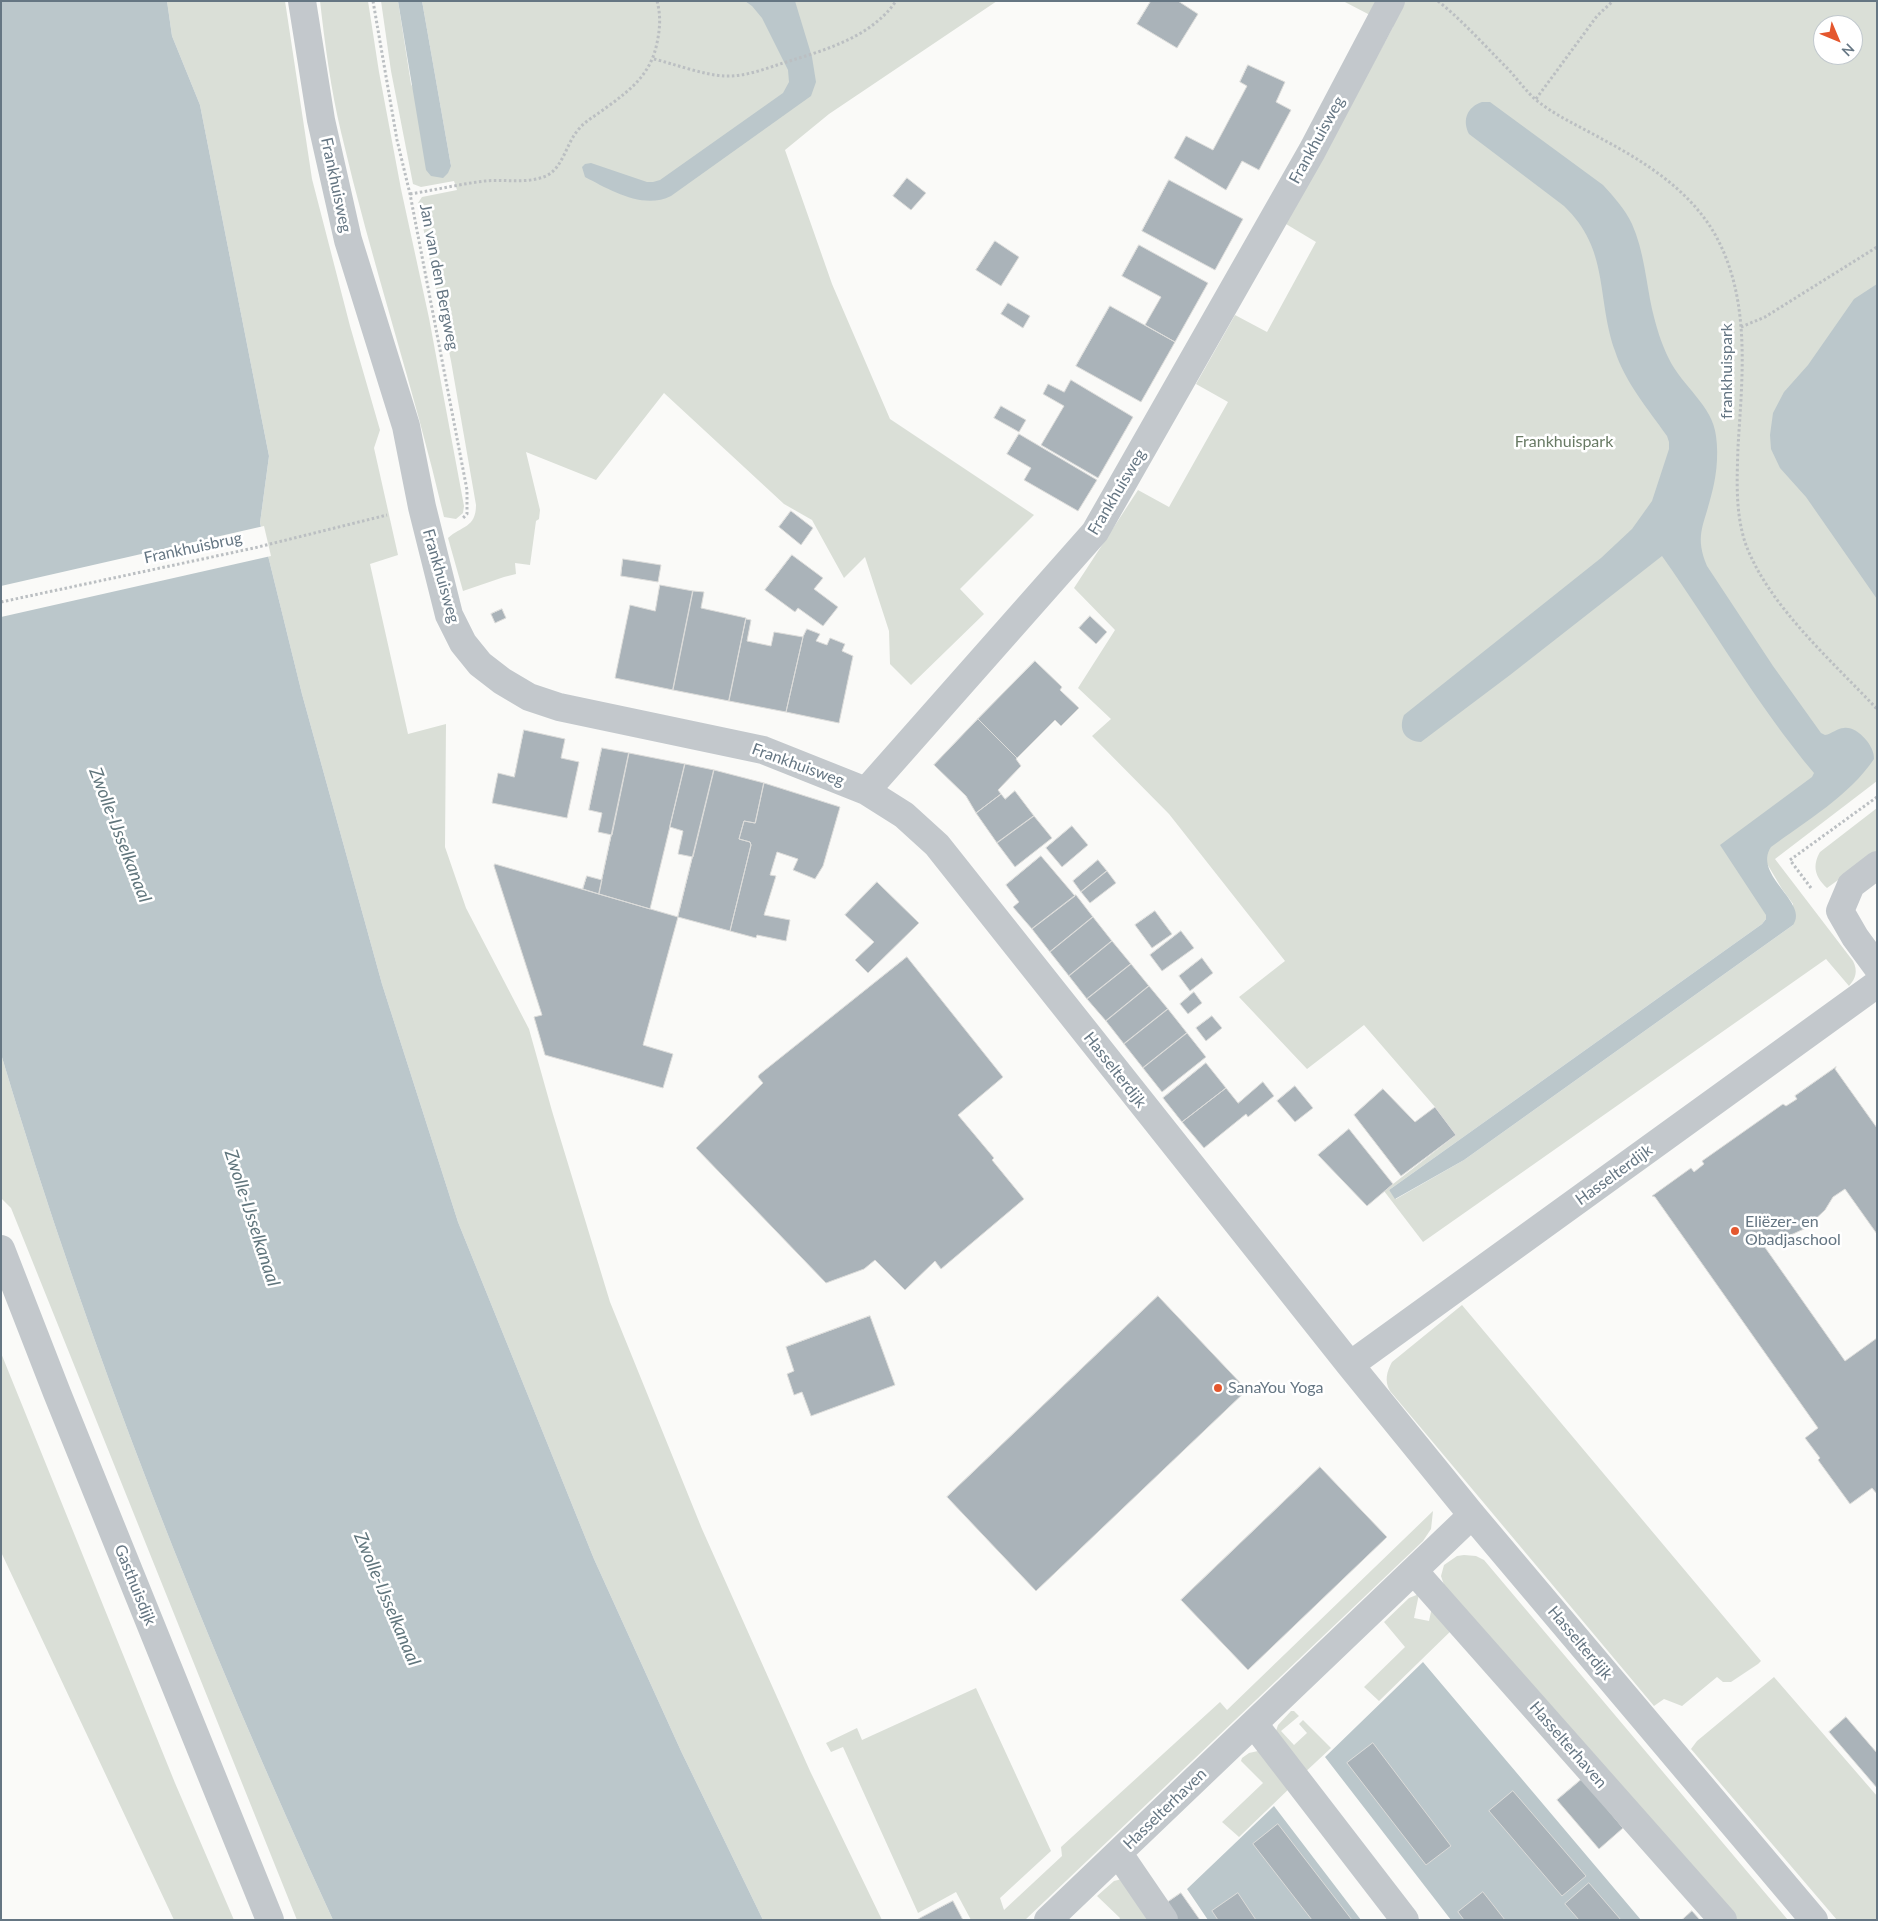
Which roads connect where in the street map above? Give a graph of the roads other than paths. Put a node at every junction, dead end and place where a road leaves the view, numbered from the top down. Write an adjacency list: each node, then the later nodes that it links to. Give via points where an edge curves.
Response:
1 (302, 1): 3 (street, Frankhuisweg, via 322,120 348,240 406,426 449,615 463,643 480,664 529,697 559,707 763,750)
2 (1392, 1): 3 (street, Frankhuisweg, via 1312,151 1095,532)
3 (866, 791): 8 (street, Hasselterdijk, via 904,815 937,845)
4 (1877, 866): 5 (street, via 1851,885 1840,911)
5 (1877, 967)
6 (1877, 984): 8 (street, Hasselterdijk)
7 (1, 1249): 13 (street, Gasthuisdijk)
8 (1350, 1365): 9 (street, Hasselterdijk)
9 (1472, 1515): 10 (street, Hasselterhaven); 18 (street, Hasselterdijk)
10 (1414, 1571): 11 (street, Hasselterhaven); 17 (street, Hasselterhaven)
11 (1254, 1724): 12 (street, Hasselterhaven); 16 (street)
12 (1119, 1854): 14 (street, Hasselterhaven); 15 (street, Hasselterhaven)
13 (270, 1920)
14 (1048, 1920)
15 (1164, 1920)
16 (1406, 1920)
17 (1723, 1920)
18 (1814, 1920)

